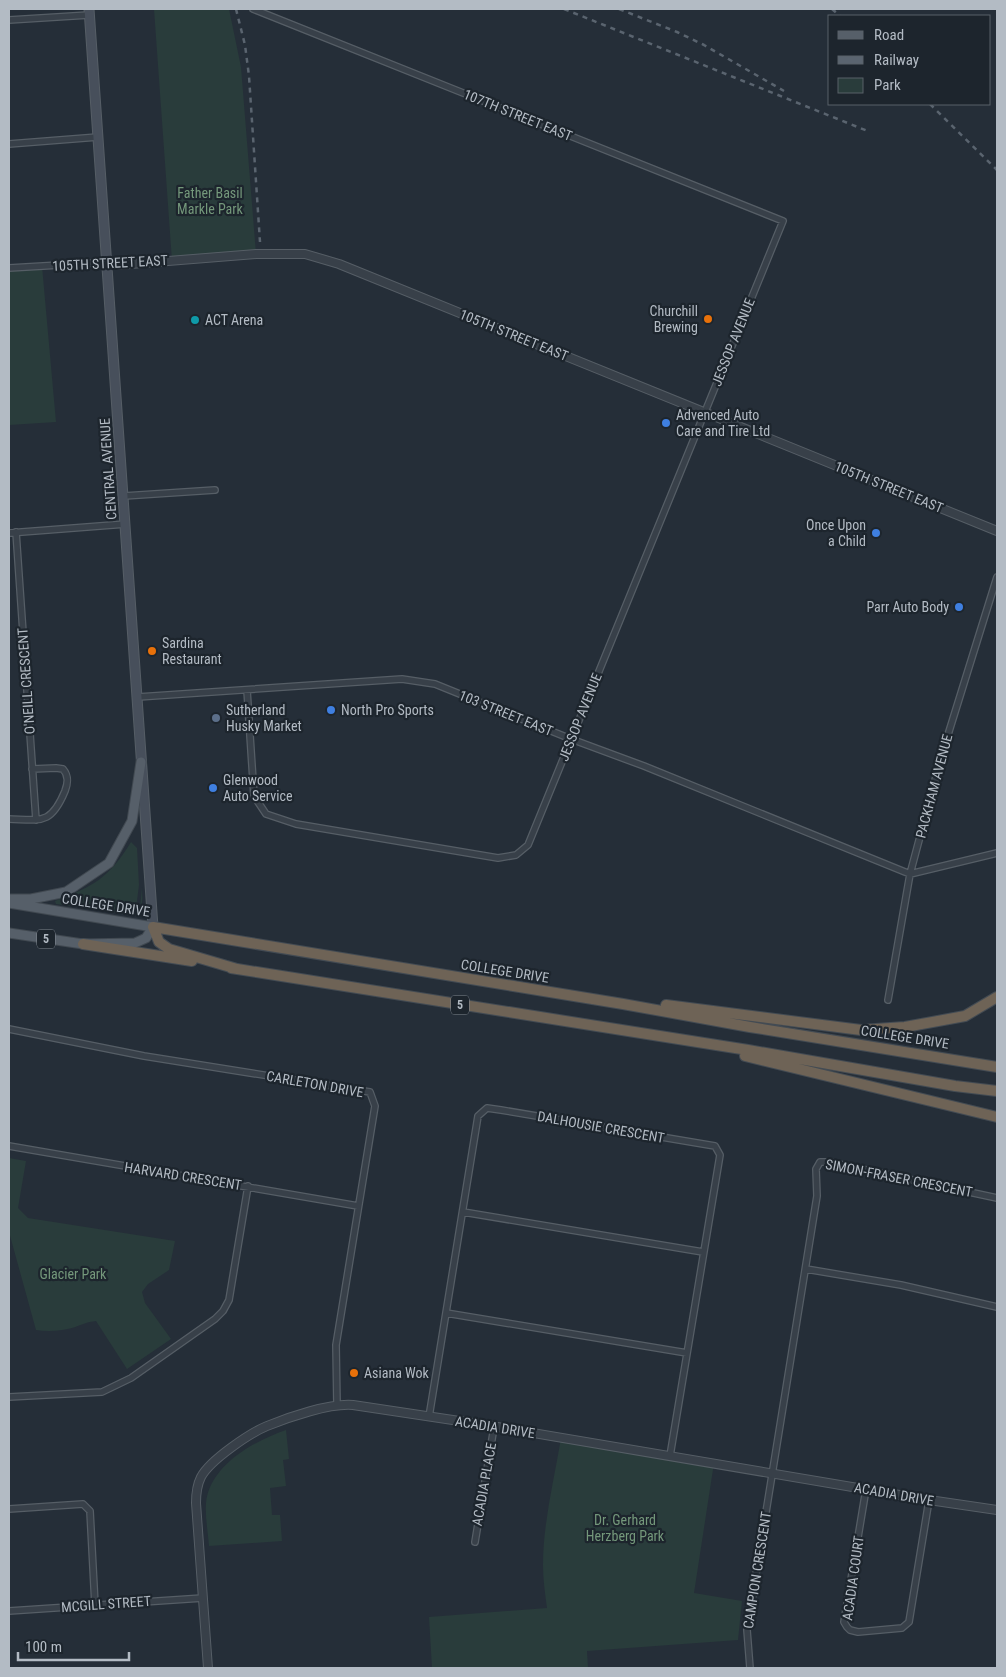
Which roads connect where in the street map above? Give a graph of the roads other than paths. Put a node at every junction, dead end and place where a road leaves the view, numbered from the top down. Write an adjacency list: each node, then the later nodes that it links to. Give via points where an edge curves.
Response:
1 (253, 9): 6 (street, 107TH STREET EAST)
2 (89, 12): 3 (street); 4 (main road, CENTRAL AVENUE)
3 (9, 20)
4 (98, 137): 5 (street); 7 (main road, CENTRAL AVENUE)
5 (9, 144)
6 (783, 221): 9 (street, JESSOP AVENUE)
7 (107, 264): 8 (street, 105TH STREET EAST); 9 (street, 105TH STREET EAST, via 305,254 339,264); 11 (main road, CENTRAL AVENUE)
8 (9, 268)
9 (705, 412): 13 (street, 105TH STREET EAST); 18 (street, JESSOP AVENUE)
10 (215, 490): 11 (street)
11 (124, 496): 12 (main road, CENTRAL AVENUE)
12 (126, 524): 14 (street); 17 (main road, CENTRAL AVENUE)
13 (997, 531)
14 (12, 532): 20 (street, O'NEILL CRESCENT)
15 (997, 577): 24 (street, PACKHAM AVENUE, via 942,754)
16 (247, 690): 17 (street, 103 STREET EAST); 18 (street, 103 STREET EAST, via 402,679 435,684); 18 (street, JESSOP AVENUE, via 254,796 266,814 296,824 498,858 516,855 528,845)
17 (138, 697): 19 (main road, CENTRAL AVENUE)
18 (571, 739): 24 (street, 103 STREET EAST)
19 (142, 762): 25 (main road, via 132,821 110,863 66,892 31,899); 27 (main road, CENTRAL AVENUE)
20 (32, 770): 22 (street, O'NEILL CRESCENT); 22 (street, via 63,769 67,778 57,808 51,815)
21 (9, 819): 22 (street)
22 (36, 820)
23 (997, 853): 24 (street)
24 (910, 874): 32 (street, PACKHAM AVENUE)
25 (9, 899)
26 (9, 903): 27 (main road, COLLEGE DRIVE / 5)
27 (153, 927): 29 (main road, via 146,938 135,943); 30 (highway, via 159,942 168,949); 33 (highway, COLLEGE DRIVE / 5)
28 (9, 933): 29 (main road, 5)
29 (83, 944): 30 (highway, 5)
30 (237, 969): 35 (highway, 5)
31 (997, 997): 33 (highway, via 965,1016 905,1027 861,1030 647,1002)
32 (888, 1000)
33 (623, 1004): 36 (highway, COLLEGE DRIVE / 5)
34 (9, 1029): 42 (street, CARLETON DRIVE, via 144,1056 370,1092 375,1106)
35 (683, 1040): 37 (highway, 5); 38 (highway)
36 (997, 1067)
37 (997, 1091)
38 (997, 1117)
39 (9, 1146): 40 (street, HARVARD CRESCENT)
40 (248, 1186): 42 (street, HARVARD CRESCENT); 49 (street, via 229,1300 214,1319 131,1378 102,1392)
41 (997, 1198): 45 (street, SIMON-FRASER CRESCENT, via 820,1162 816,1169 818,1196)
42 (358, 1206): 50 (street, CARLETON DRIVE, via 336,1345)
43 (463, 1212): 44 (street); 44 (street, DALHOUSIE CRESCENT, via 478,1116 487,1108 502,1110 715,1146 720,1155); 47 (street, DALHOUSIE CRESCENT)
44 (703, 1252): 48 (street, DALHOUSIE CRESCENT)
45 (806, 1269): 46 (street, via 901,1285); 54 (street, SIMON-FRASER CRESCENT)
46 (997, 1307)
47 (446, 1313): 48 (street); 51 (street, DALHOUSIE CRESCENT)
48 (687, 1353): 53 (street, DALHOUSIE CRESCENT)
49 (9, 1398)
50 (337, 1405): 51 (street, ACADIA DRIVE); 60 (street, ACADIA DRIVE, via 253,1433 203,1474 196,1492 196,1503)
51 (429, 1417): 52 (street, ACADIA DRIVE)
52 (494, 1427): 53 (street, ACADIA DRIVE); 59 (street, ACADIA PLACE)
53 (670, 1456): 54 (street, ACADIA DRIVE)
54 (773, 1473): 55 (street, ACADIA DRIVE); 64 (street, CAMPION CRESCENT, via 747,1630)
55 (866, 1489): 56 (street, ACADIA DRIVE); 56 (street, ACADIA COURT, via 844,1622 854,1632 902,1628 908,1622)
56 (929, 1500): 58 (street, ACADIA DRIVE)
57 (9, 1509): 61 (street, via 83,1504 90,1511)
58 (997, 1510)
59 (474, 1542)
60 (203, 1598): 61 (street, MCGILL STREET); 63 (street, ACADIA DRIVE)
61 (95, 1605): 62 (street, MCGILL STREET)
62 (9, 1611)
63 (208, 1668)
64 (750, 1668)

